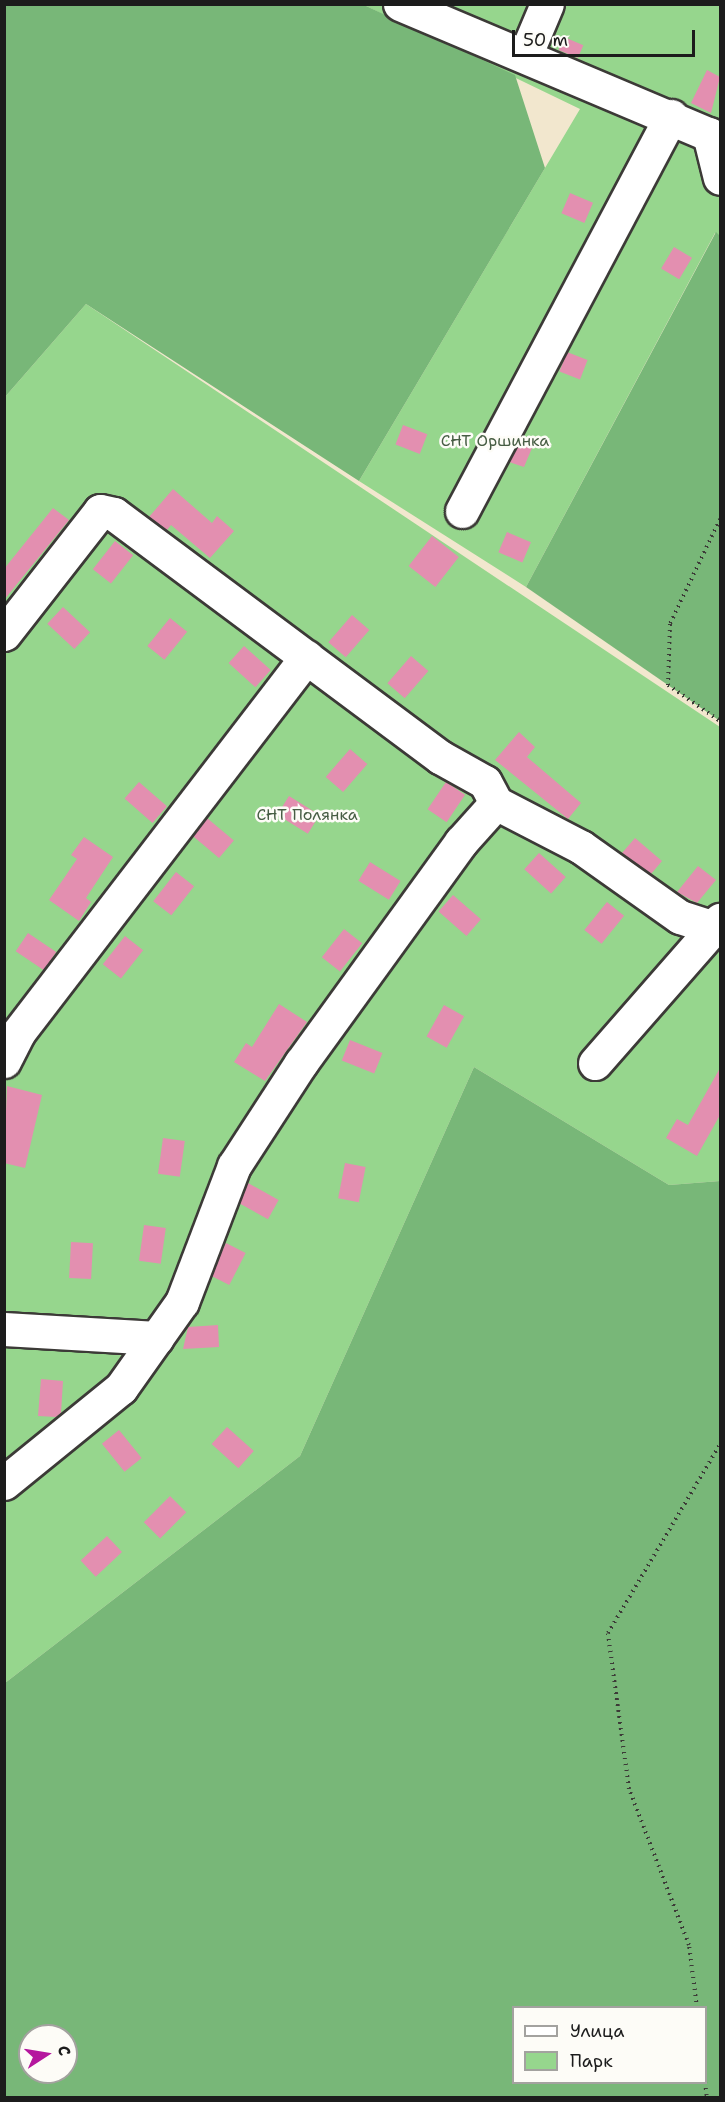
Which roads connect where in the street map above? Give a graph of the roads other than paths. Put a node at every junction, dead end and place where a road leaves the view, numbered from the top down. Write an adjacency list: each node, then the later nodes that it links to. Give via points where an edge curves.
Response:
1 (400, 4): 3 (street)
2 (548, 4): 3 (street)
3 (525, 56): 4 (street)
4 (671, 116): 5 (street); 7 (street)
5 (715, 136): 6 (street)
6 (720, 178)
7 (462, 511)
8 (4, 634): 9 (street, via 100,511 114,514)
9 (308, 657): 10 (street, via 440,757 485,782); 12 (street, via 18,1033)
10 (496, 803): 11 (street, via 581,847 680,917); 15 (street, via 461,842 314,1043 234,1166 182,1302)
11 (717, 924): 13 (street)
12 (4, 1061)
13 (595, 1063)
14 (4, 1329): 15 (street)
15 (157, 1338): 16 (street, via 121,1388)
16 (4, 1483)

